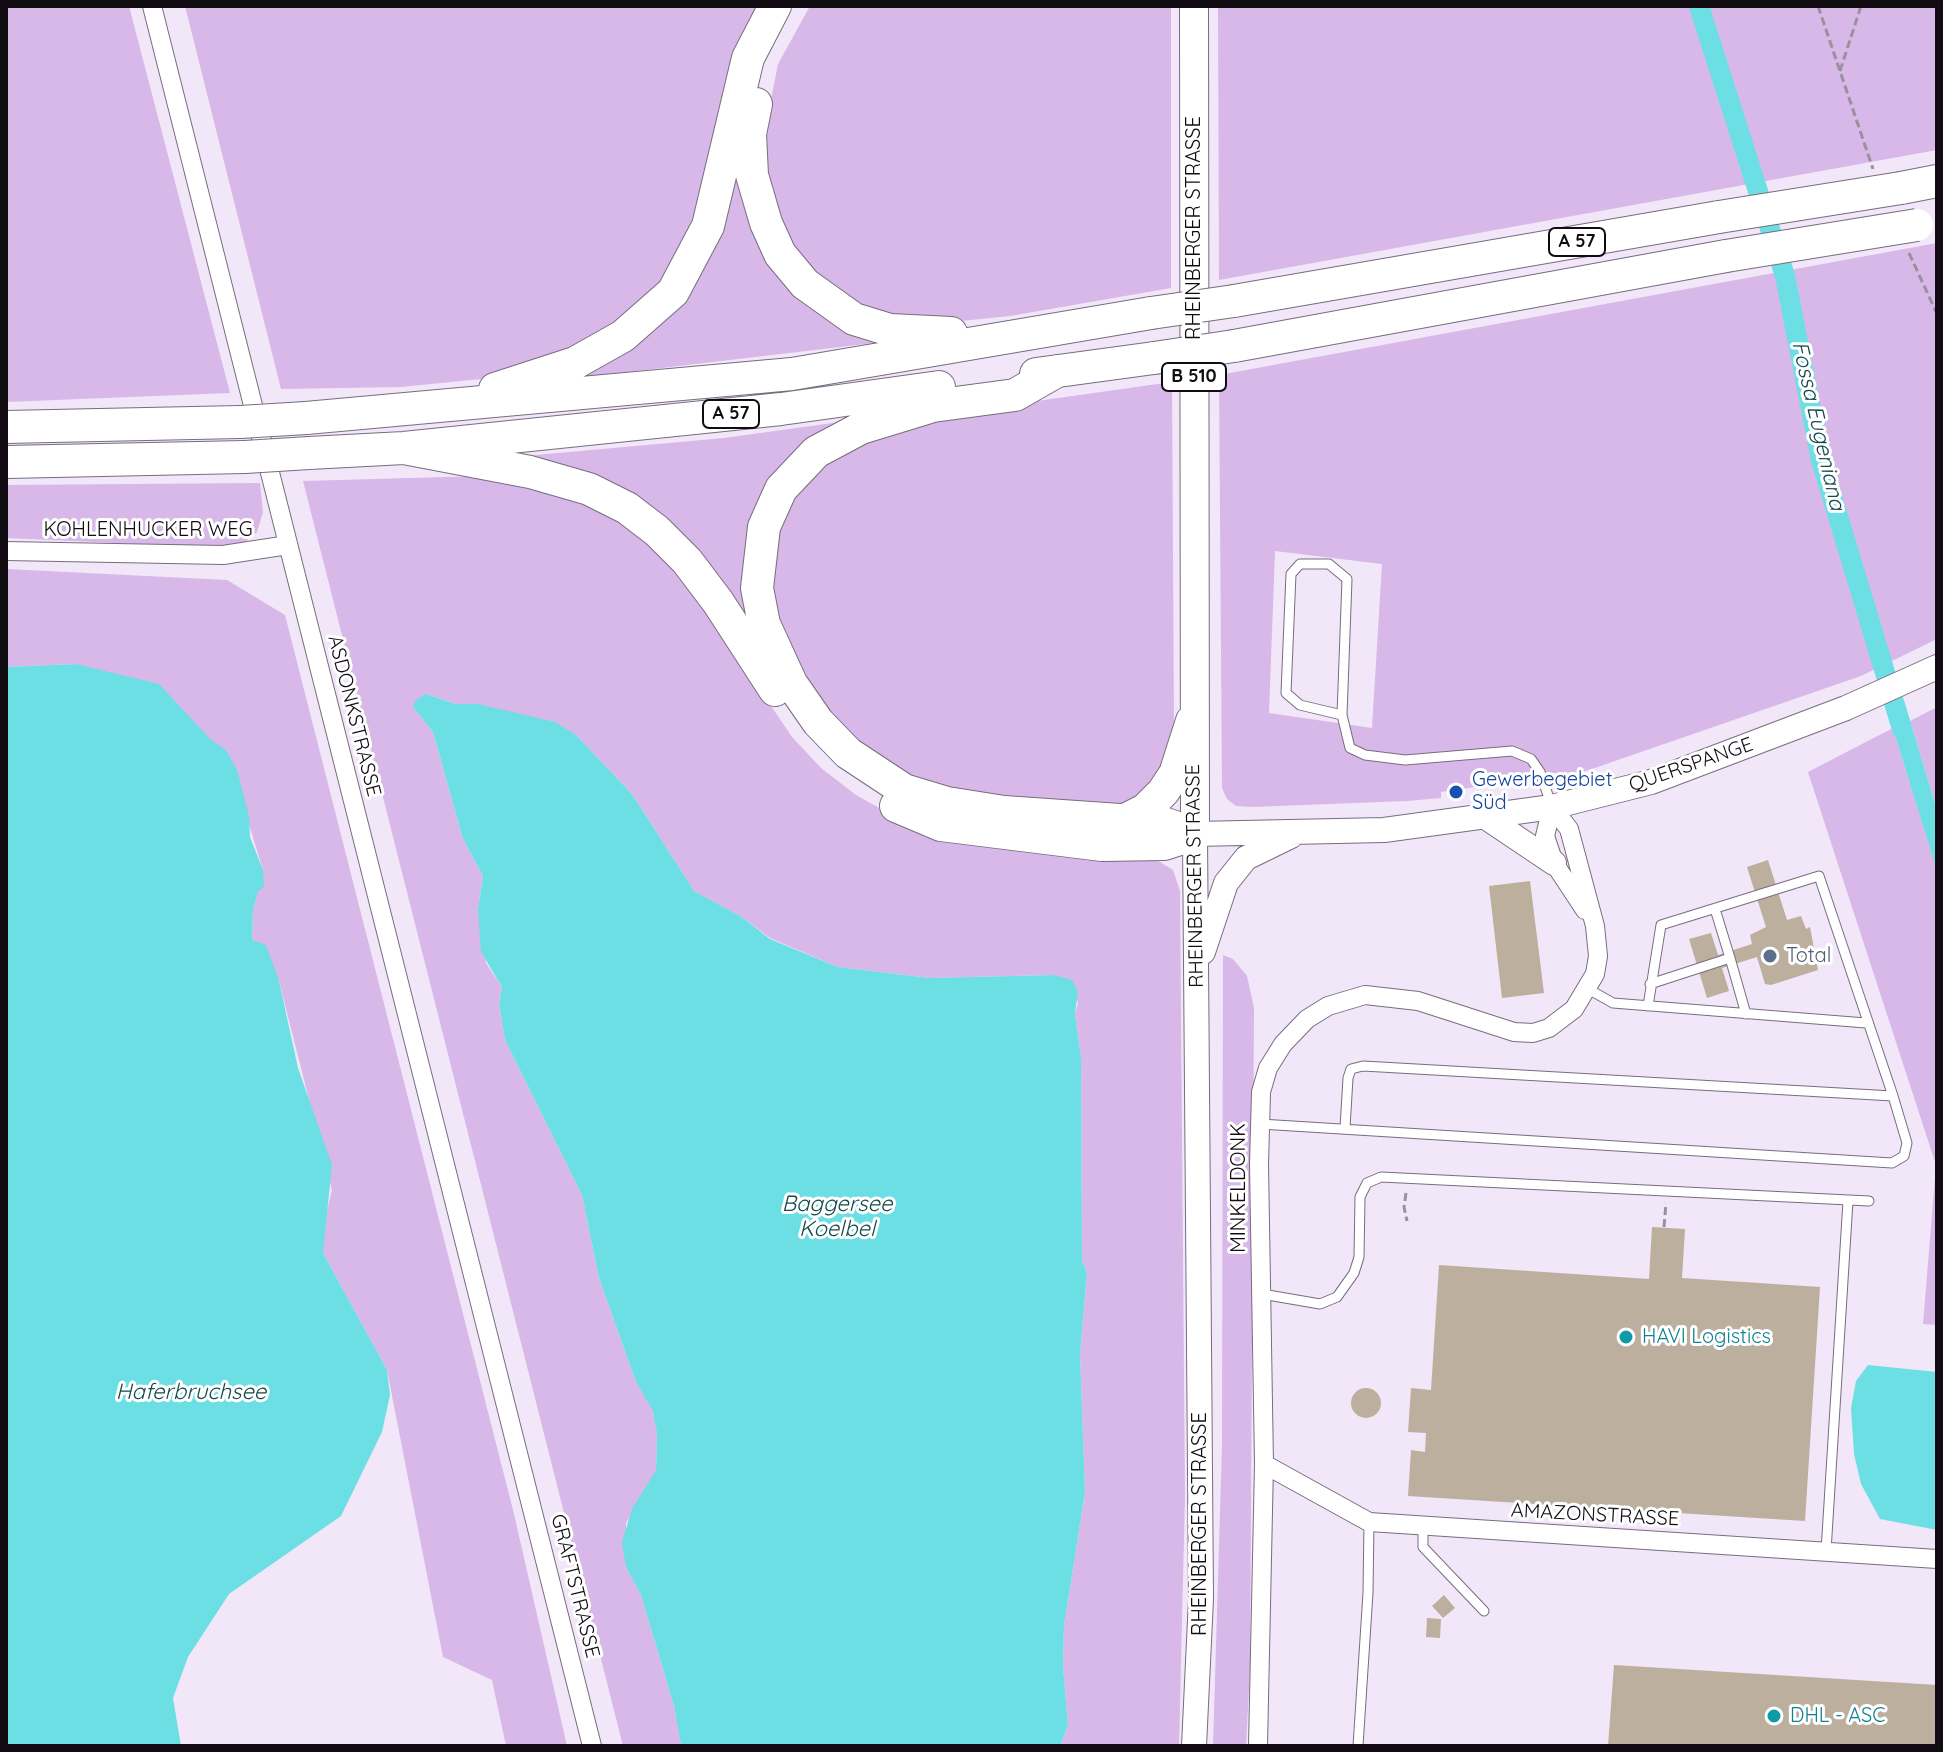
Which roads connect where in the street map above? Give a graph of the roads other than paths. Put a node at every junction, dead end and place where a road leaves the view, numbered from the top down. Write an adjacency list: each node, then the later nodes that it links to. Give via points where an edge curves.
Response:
1 (152, 6): 13 (street, ASDONKSTRASSE)
2 (775, 6): 9 (highway, via 748,58 708,226 673,292 623,336 575,363)
3 (795, 6): 7 (highway, via 772,51 750,134 752,175 780,254 805,284 854,319 933,335 970,331)
4 (1194, 6): 17 (main road, RHEINBERGER STRASSE / B 510)
5 (1937, 181): 7 (highway, A 57, bridge, via 1889,184)
6 (1921, 232): 8 (highway, A 57, bridge, via 1726,256 1234,346)
7 (996, 341): 9 (highway, A 57, via 792,374)
8 (1057, 371): 11 (highway, A 57, via 781,409); 20 (highway, via 1015,395 933,406 861,428 816,452 781,489 771,508 759,547 757,588 764,624 791,683 818,722 874,772 904,790 947,803 1076,820)
9 (428, 409): 10 (highway, A 57, bridge, via 240,422)
10 (6, 427)
11 (404, 448): 12 (highway, A 57, bridge); 22 (highway, via 530,472 589,489 627,508 687,561 815,746 839,769 899,808 941,825 1102,845 1164,844)
12 (6, 462)
13 (288, 545): 14 (street, KOHLENHUCKER WEG, via 223,555); 39 (street, ASDONKSTRASSE)
14 (6, 551)
15 (1931, 670): 18 (main road, QUERSPANGE, via 1651,782)
16 (1342, 715): 16 (lane, via 1347,579 1329,564 1300,564 1291,574 1286,693 1300,705); 18 (lane, via 1350,748 1365,755 1405,760 1512,751 1531,759)
17 (1192, 721): 20 (highway, via 1175,774 1163,792); 22 (main road, RHEINBERGER STRASSE / B 510)
18 (1552, 807): 19 (main road, QUERSPANGE); 23 (street, via 1545,836); 25 (street, MINKELDONK, via 1569,829)
19 (1484, 816): 21 (main road, QUERSPANGE, via 1384,830); 23 (main road)
20 (1125, 820): 22 (highway, via 1163,823)
21 (1300, 832): 22 (main road, QUERSPANGE); 27 (main road, via 1246,858 1226,883)
22 (1195, 834): 27 (main road, RHEINBERGER STRASSE)
23 (1554, 863): 25 (street)
24 (1715, 909): 26 (lane); 28 (lane, via 1661,925); 32 (lane, via 1819,876)
25 (1595, 926): 29 (street, MINKELDONK, via 1598,956)
26 (1730, 958): 28 (lane); 31 (lane)
27 (1197, 970): 47 (main road, RHEINBERGER STRASSE, via 1201,1599)
28 (1650, 984): 30 (lane)
29 (1588, 989): 30 (lane, via 1613,1003); 34 (street, MINKELDONK, via 1563,1019 1533,1033 1494,1028 1387,995 1365,995 1328,1006 1307,1019 1268,1068)
30 (1648, 1006): 31 (lane)
31 (1746, 1014): 32 (lane)
32 (1866, 1023): 33 (lane)
33 (1893, 1096): 35 (lane, via 1363,1066 1351,1069 1348,1078); 35 (lane, via 1907,1143 1904,1156 1892,1163)
34 (1260, 1124): 35 (lane); 38 (street, MINKELDONK)
35 (1345, 1128)
36 (1848, 1201): 37 (lane); 38 (lane, via 1381,1177 1367,1183 1360,1197 1359,1257 1337,1297 1320,1304); 43 (lane)
37 (1869, 1201)
38 (1262, 1294): 40 (street, MINKELDONK)
39 (516, 1436): 46 (street, GRAFTSTRASSE)
40 (1264, 1464): 41 (street, AMAZONSTRASSE); 48 (street, MINKELDONK)
41 (1369, 1522): 42 (street, AMAZONSTRASSE); 49 (lane)
42 (1423, 1527): 43 (street, AMAZONSTRASSE); 45 (lane, via 1423,1547)
43 (1826, 1551): 44 (street, AMAZONSTRASSE)
44 (1937, 1559)
45 (1484, 1611)
46 (592, 1746)
47 (1194, 1746)
48 (1258, 1746)
49 (1358, 1746)

